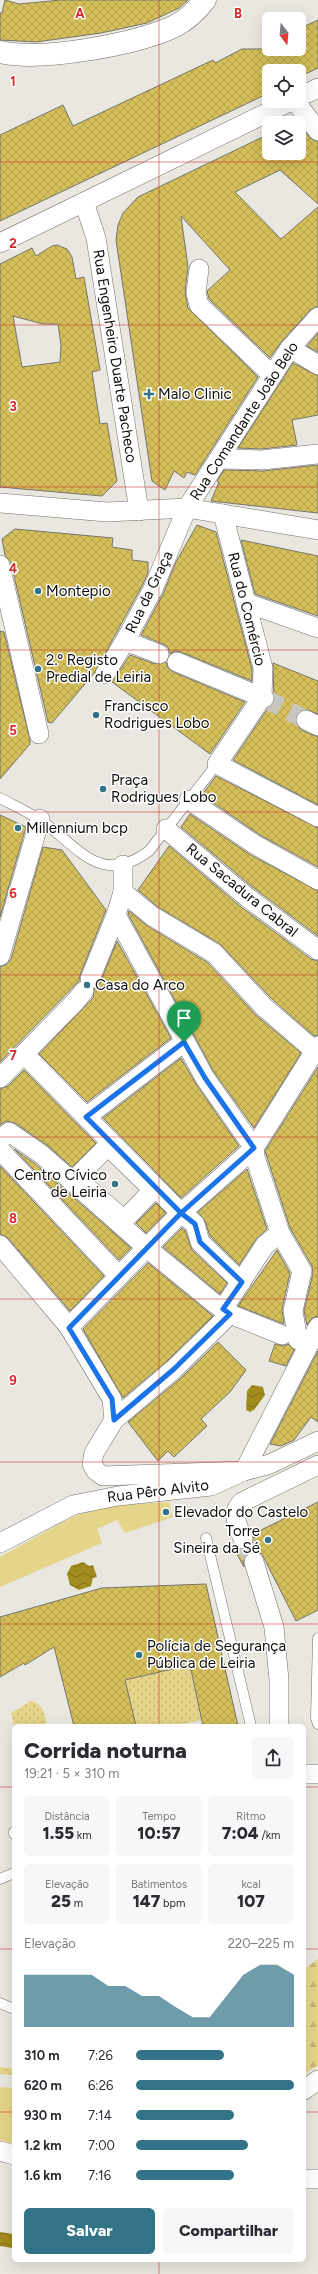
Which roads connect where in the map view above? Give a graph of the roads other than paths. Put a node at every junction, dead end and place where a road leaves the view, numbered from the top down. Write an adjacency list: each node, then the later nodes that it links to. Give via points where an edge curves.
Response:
1 (205, 0): 2 (street, via 191,15 176,25 140,38 107,46 38,56)
2 (0, 52)
3 (318, 88): 4 (street)
4 (306, 94)
5 (277, 108): 8 (street)
6 (300, 108): 7 (street)
7 (318, 131)
8 (84, 202): 9 (street); 19 (street, Rua Engenheiro Duarte Pacheco, via 96,238)
9 (0, 243)
10 (199, 269): 14 (street, via 196,293 199,306)
11 (318, 317): 12 (street, Rua Comandante João Belo)
12 (290, 348): 13 (street); 14 (street, Rua Comandante João Belo)
13 (318, 366)
14 (272, 375): 16 (street, Rua Comandante João Belo)
15 (318, 454): 16 (street, via 262,460)
16 (219, 459): 18 (street, Rua Comandante João Belo)
17 (0, 502): 19 (street, via 107,512)
18 (187, 508): 19 (street); 20 (street); 26 (street, Rua da Graça, via 153,589)
19 (139, 511)
20 (223, 514): 21 (street); 23 (street, Rua do Comércio)
21 (318, 530)
22 (0, 565): 24 (street)
23 (247, 603): 25 (street); 30 (street, Rua do Comércio, via 261,656)
24 (6, 619): 31 (street)
25 (318, 628)
26 (125, 641): 27 (street); 29 (street, Rua da Graça)
27 (159, 654)
28 (177, 662): 30 (street)
29 (104, 674)
30 (263, 698): 32 (street)
31 (39, 734)
32 (217, 764): 34 (lane); 35 (street)
33 (0, 798): 36 (lane)
34 (189, 800): 37 (lane); 39 (street, via 254,844)
35 (318, 817)
36 (40, 820): 38 (lane, via 95,863); 43 (street)
37 (166, 828): 38 (lane, via 149,851 137,860); 42 (street, Rua Sacadura Cabral, via 248,898)
38 (123, 865): 40 (street)
39 (318, 880)
40 (122, 892): 41 (street); 46 (street, via 152,916 214,954)
41 (116, 915): 44 (street); 45 (street, via 87,985 76,1002)
42 (318, 950)
43 (0, 956)
44 (184, 1042): 48 (street); 50 (street, via 205,1078)
45 (24, 1054): 47 (street); 48 (street)
46 (315, 1058): 50 (street)
47 (0, 1078)
48 (86, 1117): 52 (street)
49 (0, 1140): 55 (street, via 9,1132 41,1154)
50 (254, 1148): 52 (street); 53 (street)
51 (0, 1150): 57 (street)
52 (181, 1213): 55 (street); 58 (street, via 195,1224 200,1242)
53 (280, 1232): 58 (street, via 265,1245); 59 (street, via 302,1271 290,1338)
54 (0, 1245): 56 (street)
55 (147, 1248): 57 (street); 59 (street)
56 (7, 1265): 61 (street)
57 (119, 1276): 61 (street)
58 (242, 1282): 59 (street)
59 (227, 1311): 62 (street, via 174,1369)
60 (318, 1327): 65 (street)
61 (69, 1328): 62 (street, via 112,1399)
62 (114, 1420): 65 (street, via 92,1460 93,1468 103,1476)
63 (318, 1441): 65 (street, Rua Pêro Alvito, via 270,1464)
64 (318, 1465): 67 (street, via 242,1502 234,1514)
65 (244, 1470): 68 (street, Rua Pêro Alvito, via 211,1486 118,1496 73,1505)
66 (206, 1538): 71 (lane)
67 (242, 1540)
68 (0, 1543)
69 (254, 1562): 72 (street, via 274,1627 279,1680)
70 (318, 1638): 73 (lane)
71 (251, 1724)
72 (279, 1724)
73 (318, 1724)
74 (306, 1774): 75 (street)
75 (318, 1774)
76 (12, 1874): 77 (lane)
77 (0, 1880)
78 (0, 2003): 79 (lane)
79 (12, 2008)
80 (318, 2080): 81 (street)
81 (306, 2089)
82 (0, 2151): 83 (street)
83 (12, 2154)
84 (306, 2178): 85 (street)
85 (318, 2179)

